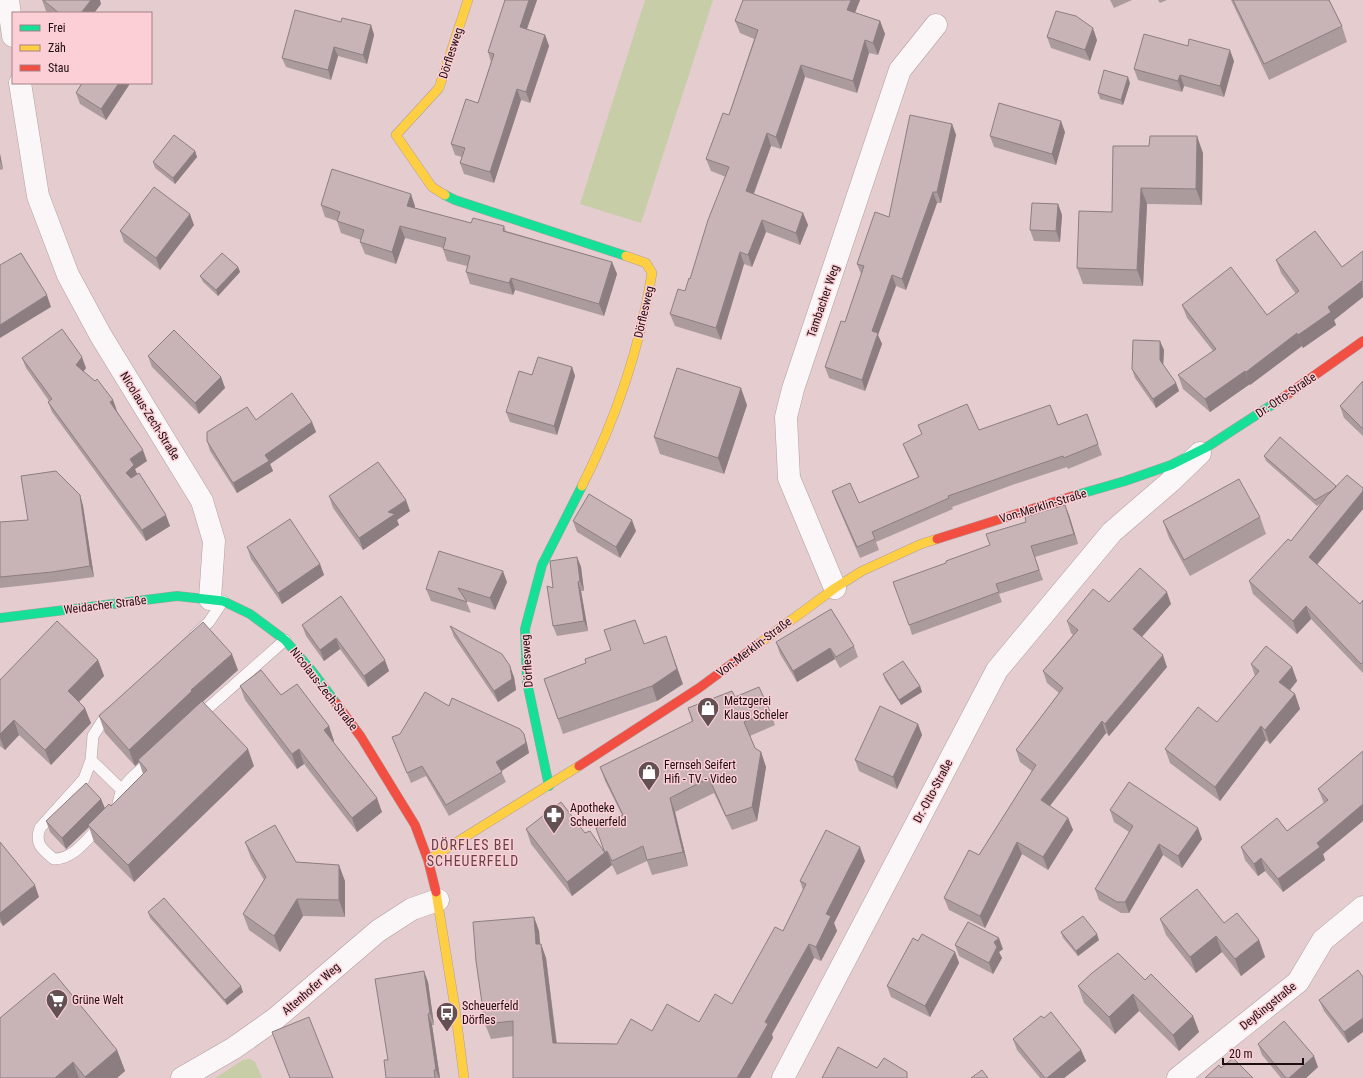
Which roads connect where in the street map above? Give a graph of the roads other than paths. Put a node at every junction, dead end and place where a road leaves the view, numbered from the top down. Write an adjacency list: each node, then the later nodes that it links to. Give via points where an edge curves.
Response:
1 (468, 0): 17 (street, Dörflesweg, via 439,88 396,135 432,187 455,200 646,263 652,273 646,309 628,375 598,454 542,565 525,629 527,682)
2 (936, 25): 8 (street, Tambacher Weg, via 900,70 793,389 786,417 789,478)
3 (20, 84): 9 (street, Nicolaus-Zech-Straße, via 38,196 68,275 101,336 202,501 214,541)
4 (1363, 341): 5 (street, Dr.-Otto-Straße, via 1275,404)
5 (1207, 447): 6 (street, Dr.-Otto-Straße, via 1171,465); 7 (street, Dr.-Otto-Straße)
6 (1116, 484): 7 (street, Dr.-Otto-Straße, via 1132,486 1136,496 1132,509); 8 (street, Von-Merklin-Straße, via 921,544 862,571)
7 (1117, 527): 24 (street, Dr.-Otto-Straße, via 997,670)
8 (834, 588): 17 (street, Von-Merklin-Straße, via 699,688)
9 (216, 600): 10 (street, Weidacher Straße, via 177,596); 11 (street, Nicolaus-Zech-Straße, via 250,614); 12 (lane, via 208,622)
10 (0, 618)
11 (285, 640): 14 (lane); 19 (street, Nicolaus-Zech-Straße, via 312,671 361,737 415,825)
12 (186, 643)
13 (117, 707): 16 (lane, via 105,717 93,736)
14 (192, 723)
15 (163, 750): 18 (lane)
16 (90, 760): 18 (lane); 18 (lane, via 84,779 40,828 37,836 39,844 48,854 54,859 62,859 72,854 115,811)
17 (549, 786): 19 (street, Von-Merklin-Straße)
18 (122, 790)
19 (428, 860): 20 (street, Nicolaus-Zech-Straße)
20 (438, 900): 22 (street, Altenhofer Weg, via 412,909 378,931 276,1019 234,1048); 23 (street, Nicolaus-Zech-Straße)
21 (1363, 907): 25 (street, Deyßingstraße, via 1323,940 1298,982)
22 (182, 1078)
23 (464, 1078)
24 (784, 1078)
25 (1178, 1078)

